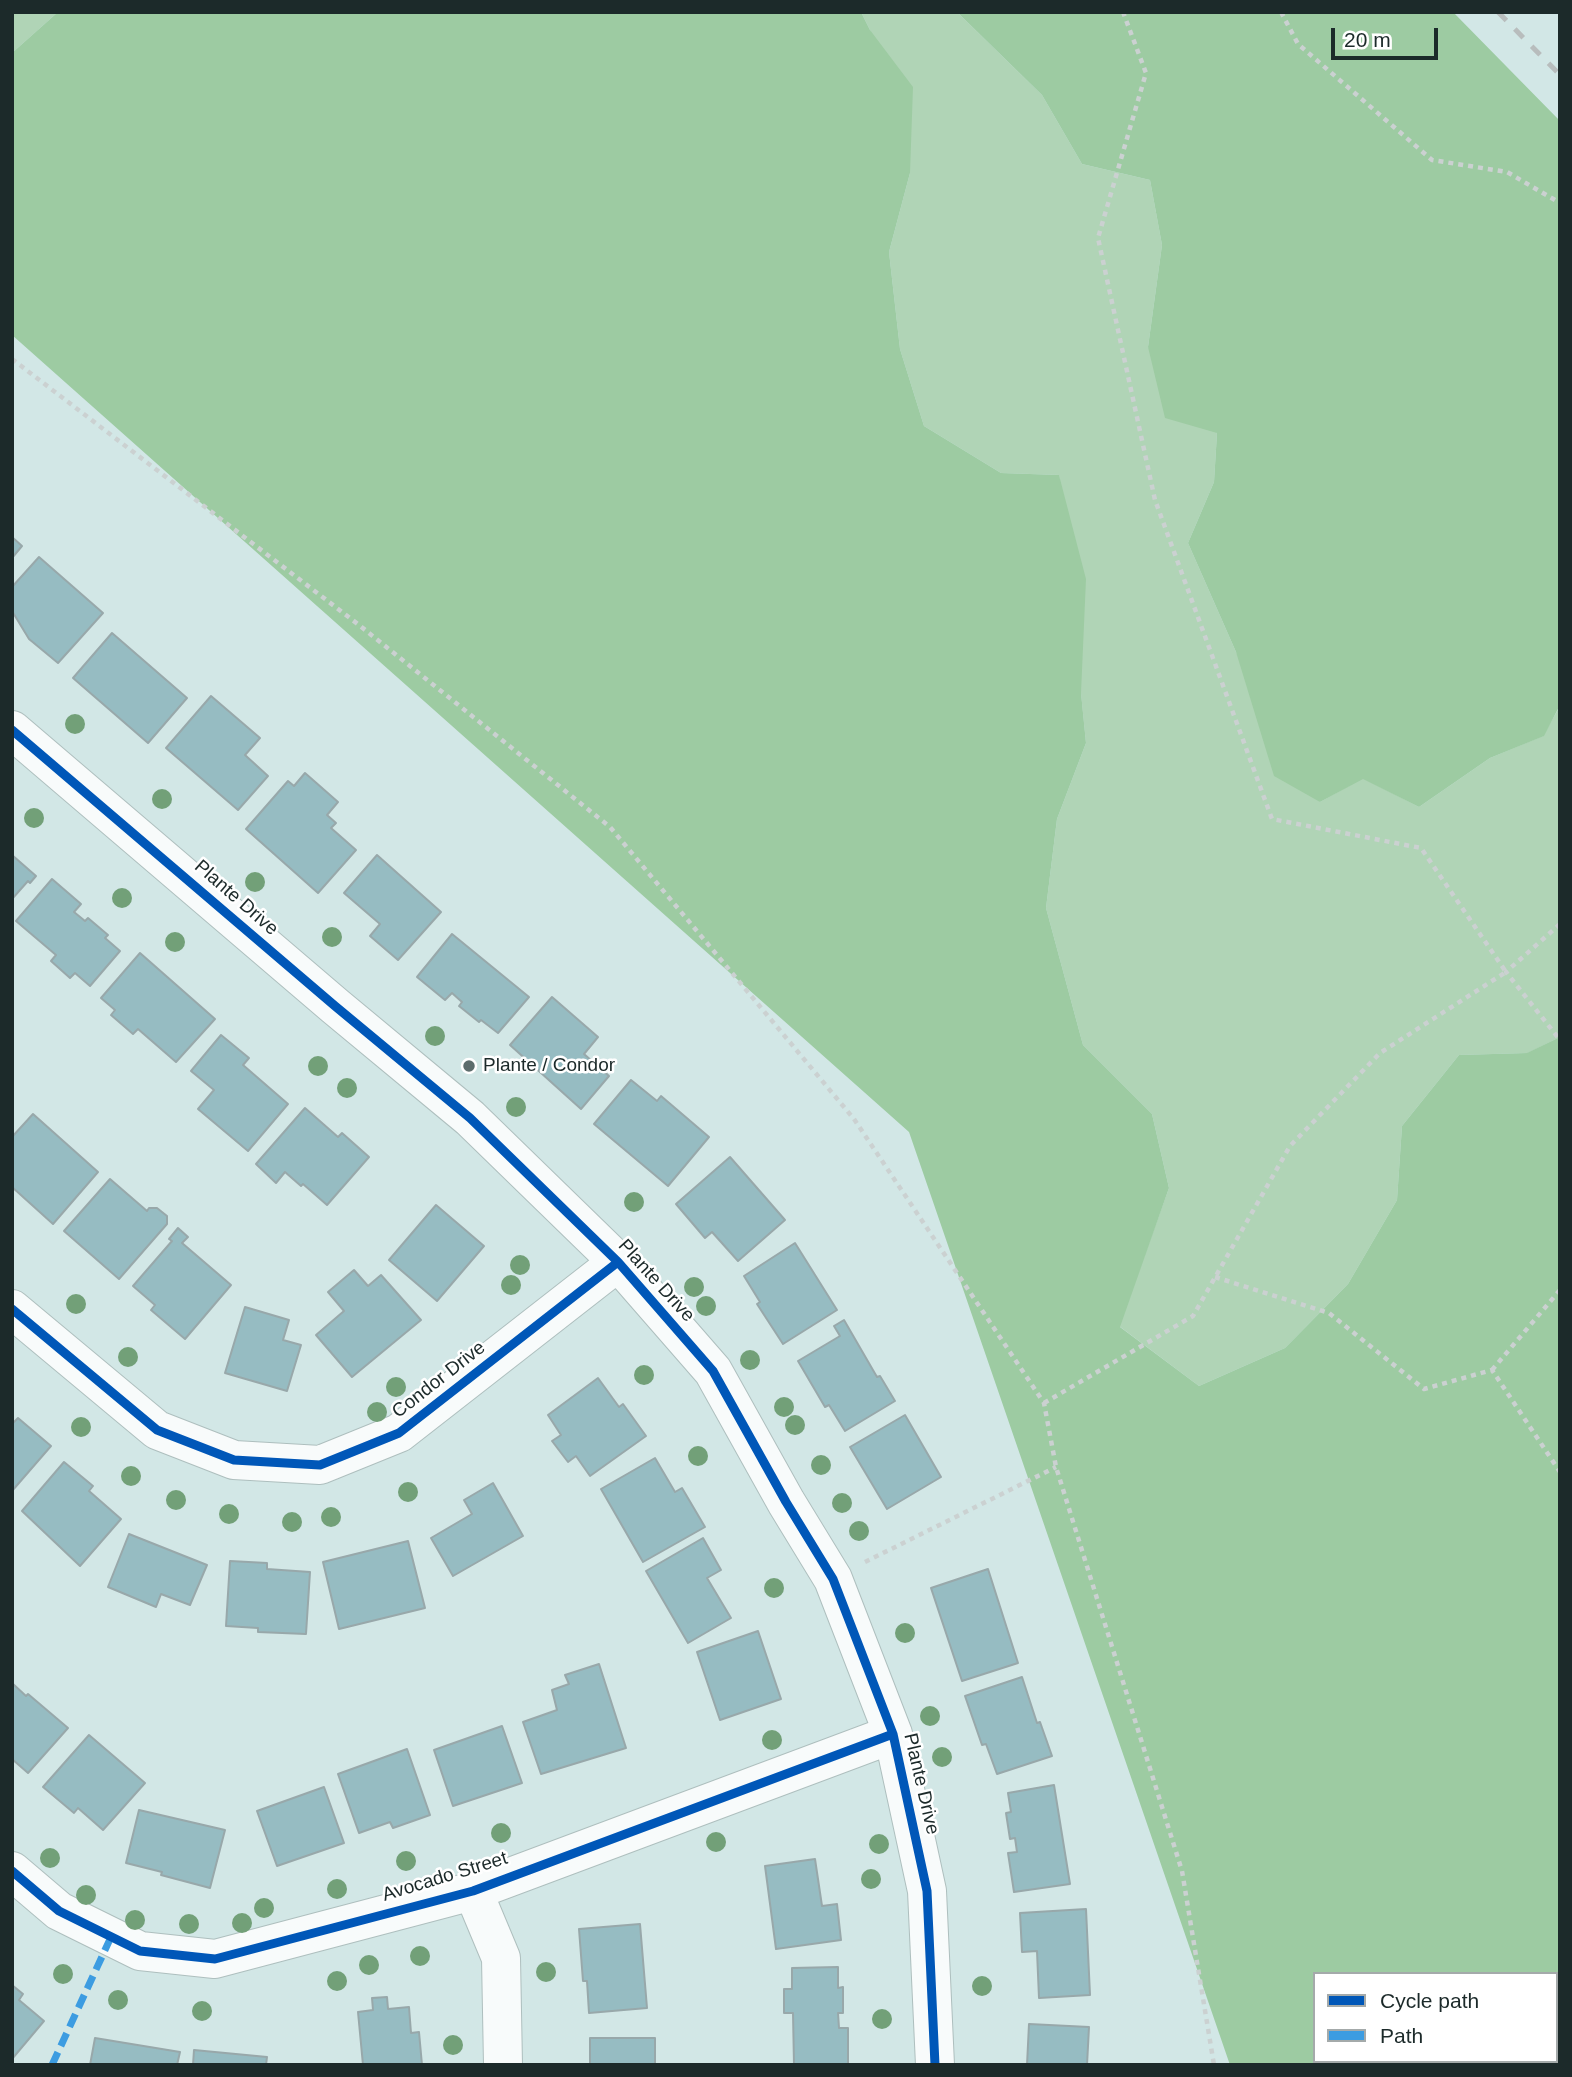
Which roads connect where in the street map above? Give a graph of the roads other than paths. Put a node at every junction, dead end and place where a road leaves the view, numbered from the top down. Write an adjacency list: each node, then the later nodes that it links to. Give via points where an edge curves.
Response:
1 (12, 730): 2 (street, Plante Drive, via 470,1118)
2 (618, 1262): 3 (street, Condor Drive, via 399,1433 320,1465 234,1461 157,1430); 4 (street, Plante Drive, via 713,1371 833,1578)
3 (12, 1309)
4 (893, 1734): 6 (street, Avocado Street); 8 (street, Plante Drive, via 927,1891)
5 (12, 1871): 6 (street, Avocado Street, via 59,1911 140,1951 215,1959)
6 (473, 1891): 7 (street, via 501,1958)
7 (503, 2065)
8 (935, 2065)

